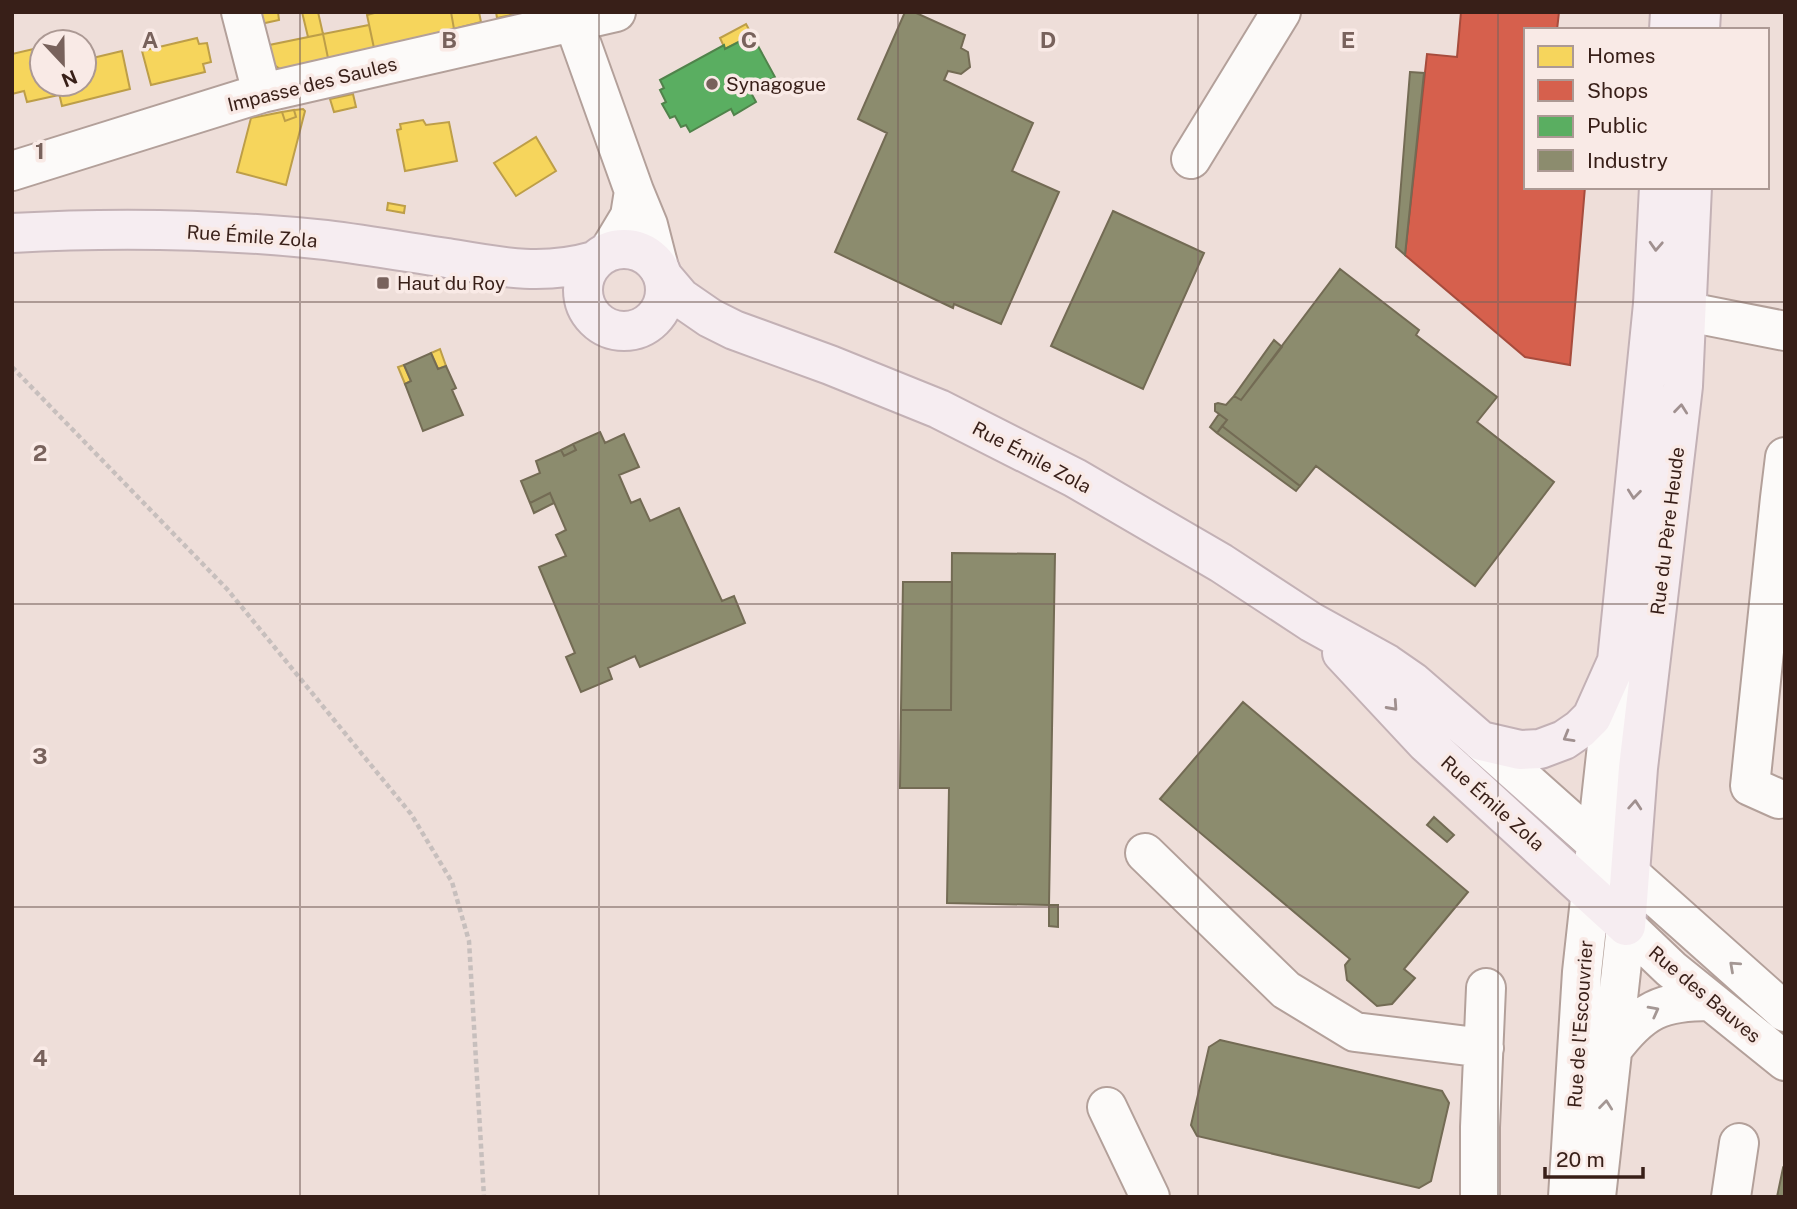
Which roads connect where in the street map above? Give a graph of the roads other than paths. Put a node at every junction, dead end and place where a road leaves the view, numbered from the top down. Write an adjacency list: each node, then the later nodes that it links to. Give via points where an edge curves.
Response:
1 (241, 12): 5 (street)
2 (615, 12): 4 (street, Impasse des Saules)
3 (1281, 12): 6 (street)
4 (572, 18): 5 (street, Impasse des Saules); 10 (street)
5 (262, 93): 7 (street, Impasse des Saules)
6 (1191, 159)
7 (12, 172)
8 (1659, 189): 15 (main road, Rue du Père Heude, one-way to 15)
9 (1692, 189): 15 (main road, Rue du Père Heude)
10 (634, 191): 12 (street, via 630,216); 14 (street)
11 (12, 233): 13 (main road, Rue Émile Zola, via 169,230 294,237)
12 (601, 256): 13 (main road, Rue Émile Zola, via 559,270); 14 (main road, via 623,248 634,250 653,260); 16 (main road, via 587,270 582,291)
13 (490, 267): 16 (main road, Rue Émile Zola, via 551,289)
14 (662, 273): 17 (main road, via 665,289 660,310); 18 (main road, Rue Émile Zola, via 681,298)
15 (1669, 308): 19 (street); 25 (main road, Rue du Père Heude, one-way to 25); 31 (main road, Rue du Père Heude, one-way to 15, via 1683,386)
16 (588, 311): 17 (main road, via 614,330)
17 (638, 329): 18 (main road, Rue Émile Zola, via 692,323)
18 (734, 330): 23 (main road, Rue Émile Zola, via 939,409 1017,447 1221,564)
19 (1785, 331)
20 (1785, 457): 21 (street)
21 (1782, 499): 22 (street)
22 (1778, 575): 24 (street)
23 (1311, 622): 27 (main road, Rue Émile Zola, via 1413,682); 32 (main road, Rue Émile Zola, one-way to 32, via 1426,743)
24 (1775, 650): 26 (street)
25 (1617, 661): 27 (main road, one-way to 27, via 1592,717 1563,740 1521,751); 29 (street, Rue du Père Heude)
26 (1771, 722): 28 (street, via 1750,786)
27 (1481, 741): 29 (street, Rue Émile Zola)
28 (1779, 799)
29 (1589, 839): 31 (street, Rue Émile Zola); 32 (street, Rue du Père Heude)
30 (1145, 853): 36 (street, via 1286,990 1355,1032)
31 (1630, 873): 32 (main road, Rue du Père Heude); 35 (street, Rue des Bauves, one-way to 31)
32 (1608, 909): 34 (street, Rue des Bauves); 37 (street, via 1599,1008); 43 (street, Rue de l'Escouvrier, via 1582,972)
33 (1486, 988): 36 (street)
34 (1710, 1001): 37 (street, one-way to 34, via 1656,1008); 38 (street, Rue des Bauves)
35 (1785, 1012)
36 (1484, 1048): 42 (street)
37 (1612, 1050): 44 (street, Rue de l'Escouvrier, one-way to 37)
38 (1785, 1061)
39 (1107, 1107): 41 (street)
40 (1739, 1143): 45 (street)
41 (1150, 1197)
42 (1480, 1197)
43 (1567, 1197)
44 (1595, 1197)
45 (1731, 1197)

